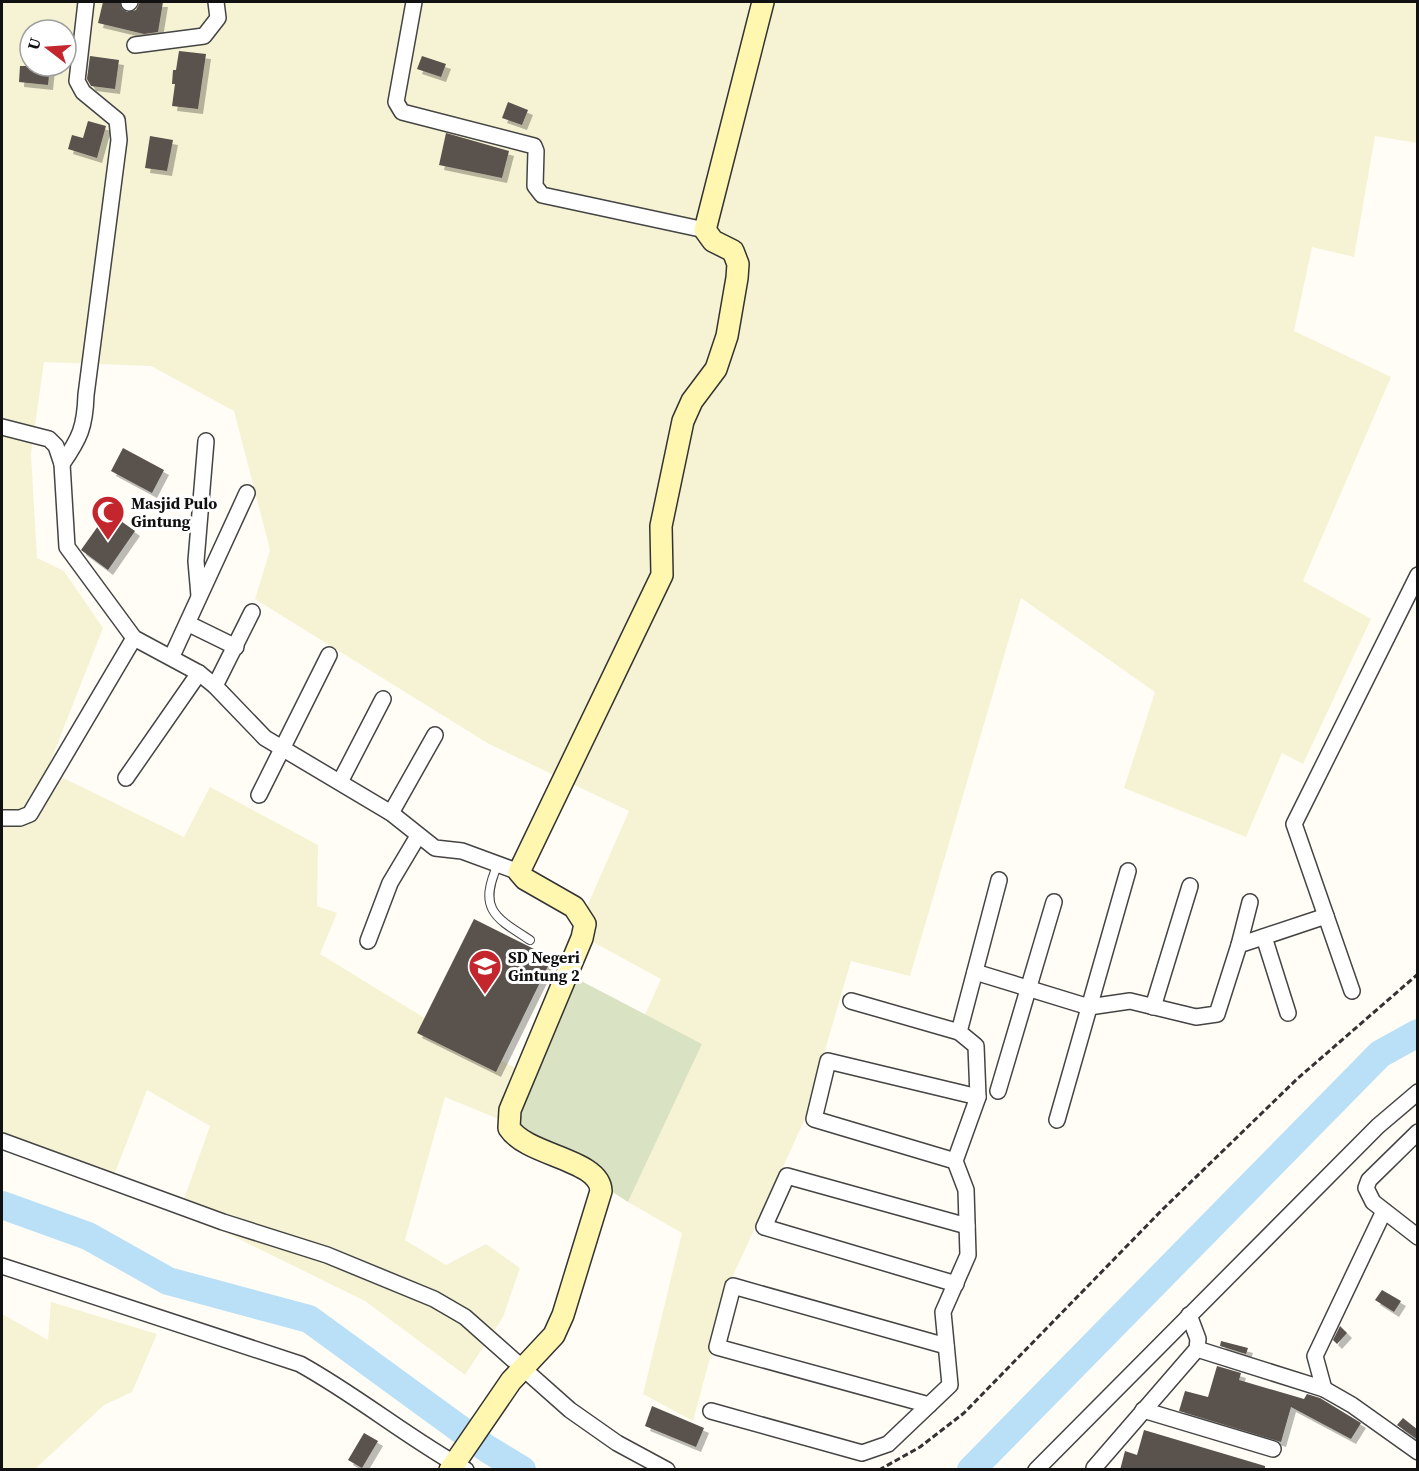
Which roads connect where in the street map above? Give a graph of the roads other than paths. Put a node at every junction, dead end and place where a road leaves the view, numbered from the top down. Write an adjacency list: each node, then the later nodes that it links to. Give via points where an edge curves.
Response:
1 (86, 2): 9 (street, via 77,81 83,92 117,120 119,140 86,417 83,431)
2 (216, 2): 5 (street, via 218,18 204,36)
3 (414, 2): 6 (street, via 396,102 402,112 534,146 535,186 542,195)
4 (764, 2): 6 (street)
5 (135, 45)
6 (705, 230): 32 (street, via 713,241 733,251 738,264 737,278 720,359 683,421 662,526 662,575)
7 (2, 427): 9 (street, via 49,439)
8 (206, 441): 12 (street, via 196,561)
9 (62, 464): 15 (street, via 67,548)
10 (247, 493): 12 (street)
11 (1418, 576): 37 (street, via 1294,824)
12 (199, 599): 14 (street)
13 (252, 612): 16 (street)
14 (189, 624): 16 (street); 18 (street)
15 (134, 638): 18 (street); 28 (street, via 30,814)
16 (236, 647): 20 (street)
17 (329, 654): 23 (street)
18 (172, 656): 19 (street)
19 (199, 673): 20 (street); 24 (street)
20 (215, 686): 23 (street, via 253,729)
21 (383, 699): 25 (street)
22 (435, 735): 27 (street)
23 (282, 750): 25 (street); 26 (street)
24 (126, 778)
25 (340, 782): 27 (street)
26 (259, 795)
27 (391, 813): 29 (street)
28 (2, 818)
29 (418, 836): 30 (street, via 439,849 462,851); 40 (street, via 390,883)
30 (499, 863): 32 (street); 39 (lane, via 492,878 490,908 501,922)
31 (1128, 871): 46 (street)
32 (519, 872): 65 (street, via 574,907 585,924 510,1110 509,1128 538,1149 588,1170 598,1178 601,1187 558,1325 544,1347)
33 (999, 880): 42 (street)
34 (1190, 886): 47 (street)
35 (1053, 902): 43 (street)
36 (1250, 902): 41 (street)
37 (1326, 916): 38 (street); 44 (street)
38 (1264, 937): 41 (street); 48 (street)
39 (530, 940)
40 (368, 941)
41 (1239, 945): 47 (street, via 1216,1014 1196,1017)
42 (975, 972): 43 (street); 49 (street)
43 (1028, 988): 46 (street); 50 (street)
44 (1352, 991)
45 (851, 1001): 49 (street)
46 (1089, 1007): 47 (street, via 1130,1001); 53 (street)
47 (1153, 1007)
48 (1288, 1013)
49 (959, 1032): 52 (street, via 976,1046)
50 (998, 1091)
51 (1418, 1092): 62 (street, via 1378,1126)
52 (978, 1097): 56 (street); 56 (street, via 828,1061 814,1119)
53 (1057, 1120)
54 (1418, 1132): 57 (street, via 1367,1183 1368,1196)
55 (2, 1141): 65 (street, via 407,1287 465,1317)
56 (955, 1161): 58 (street, via 966,1190)
57 (1384, 1211): 59 (street); 66 (street, via 1316,1356)
58 (967, 1226): 61 (street, via 968,1255); 61 (street, via 787,1176 764,1227)
59 (1418, 1237)
60 (2, 1266): 72 (street, via 300,1364)
61 (956, 1284): 63 (street, via 943,1312)
62 (1191, 1320): 64 (street); 75 (street)
63 (946, 1346): 67 (street, via 950,1385); 67 (street, via 733,1286 717,1347)
64 (1197, 1349): 66 (street); 68 (street)
65 (517, 1375): 72 (street); 74 (street, via 617,1443)
66 (1324, 1389): 71 (street)
67 (929, 1405): 69 (street, via 888,1444 862,1453)
68 (1143, 1410): 70 (street); 73 (street)
69 (711, 1411)
70 (1273, 1449)
71 (1418, 1452)
72 (457, 1464)
73 (1094, 1469)
74 (667, 1470)
75 (1036, 1470)

